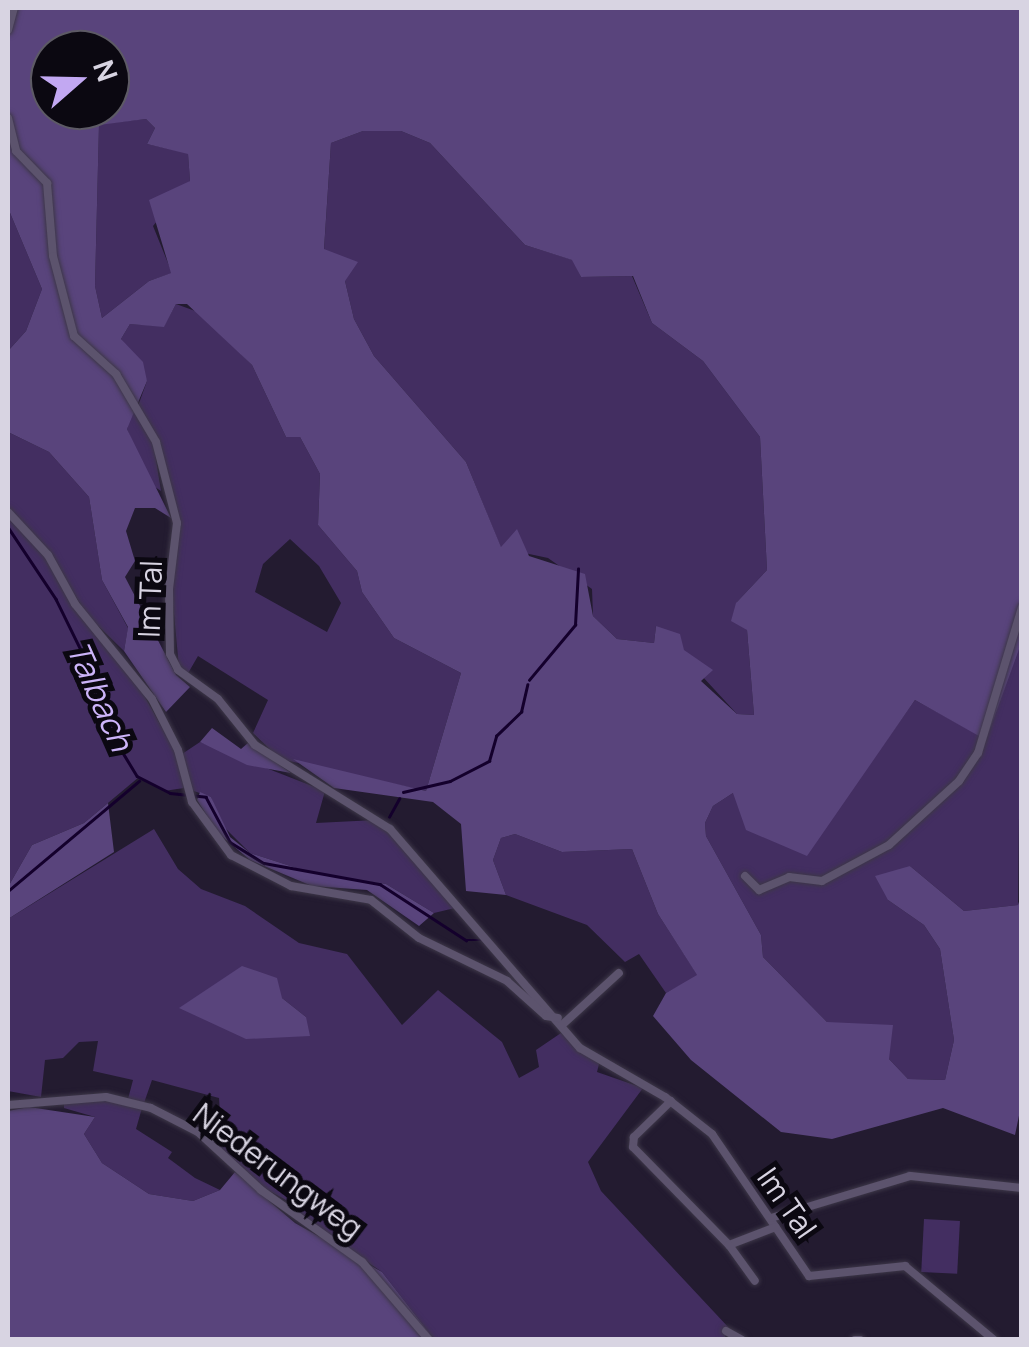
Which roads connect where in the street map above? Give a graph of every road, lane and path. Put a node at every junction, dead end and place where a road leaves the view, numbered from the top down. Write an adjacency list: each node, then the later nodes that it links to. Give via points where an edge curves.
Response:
1 (14, 8): 2 (street)
2 (8, 30)
3 (8, 118): 8 (street, Im Tal, via 16,151 47,183 52,256 74,336 116,374 156,442 177,523 169,589 170,654 178,670 218,699 254,745 390,829)
4 (8, 512): 8 (street, Im Tal, via 48,555 75,604 152,699 178,750 192,802 231,856 292,886 371,900 419,938 507,981)
5 (1022, 607): 6 (street, via 978,754 959,781 889,844 822,881 789,878 759,890)
6 (745, 876)
7 (619, 974): 8 (street)
8 (560, 1022): 9 (street, Im Tal, via 580,1048)
9 (671, 1101): 12 (street, Im Tal, via 712,1134); 13 (street, via 631,1143)
10 (8, 1105): 16 (street, Niederungweg, via 106,1097 151,1108 198,1132 260,1190 362,1262)
11 (1022, 1188): 12 (street, via 910,1176)
12 (774, 1223): 13 (street); 18 (street, Im Tal, via 810,1276 904,1266)
13 (729, 1245): 14 (street)
14 (755, 1281)
15 (726, 1331): 17 (street)
16 (428, 1340)
17 (742, 1340)
18 (994, 1340)

